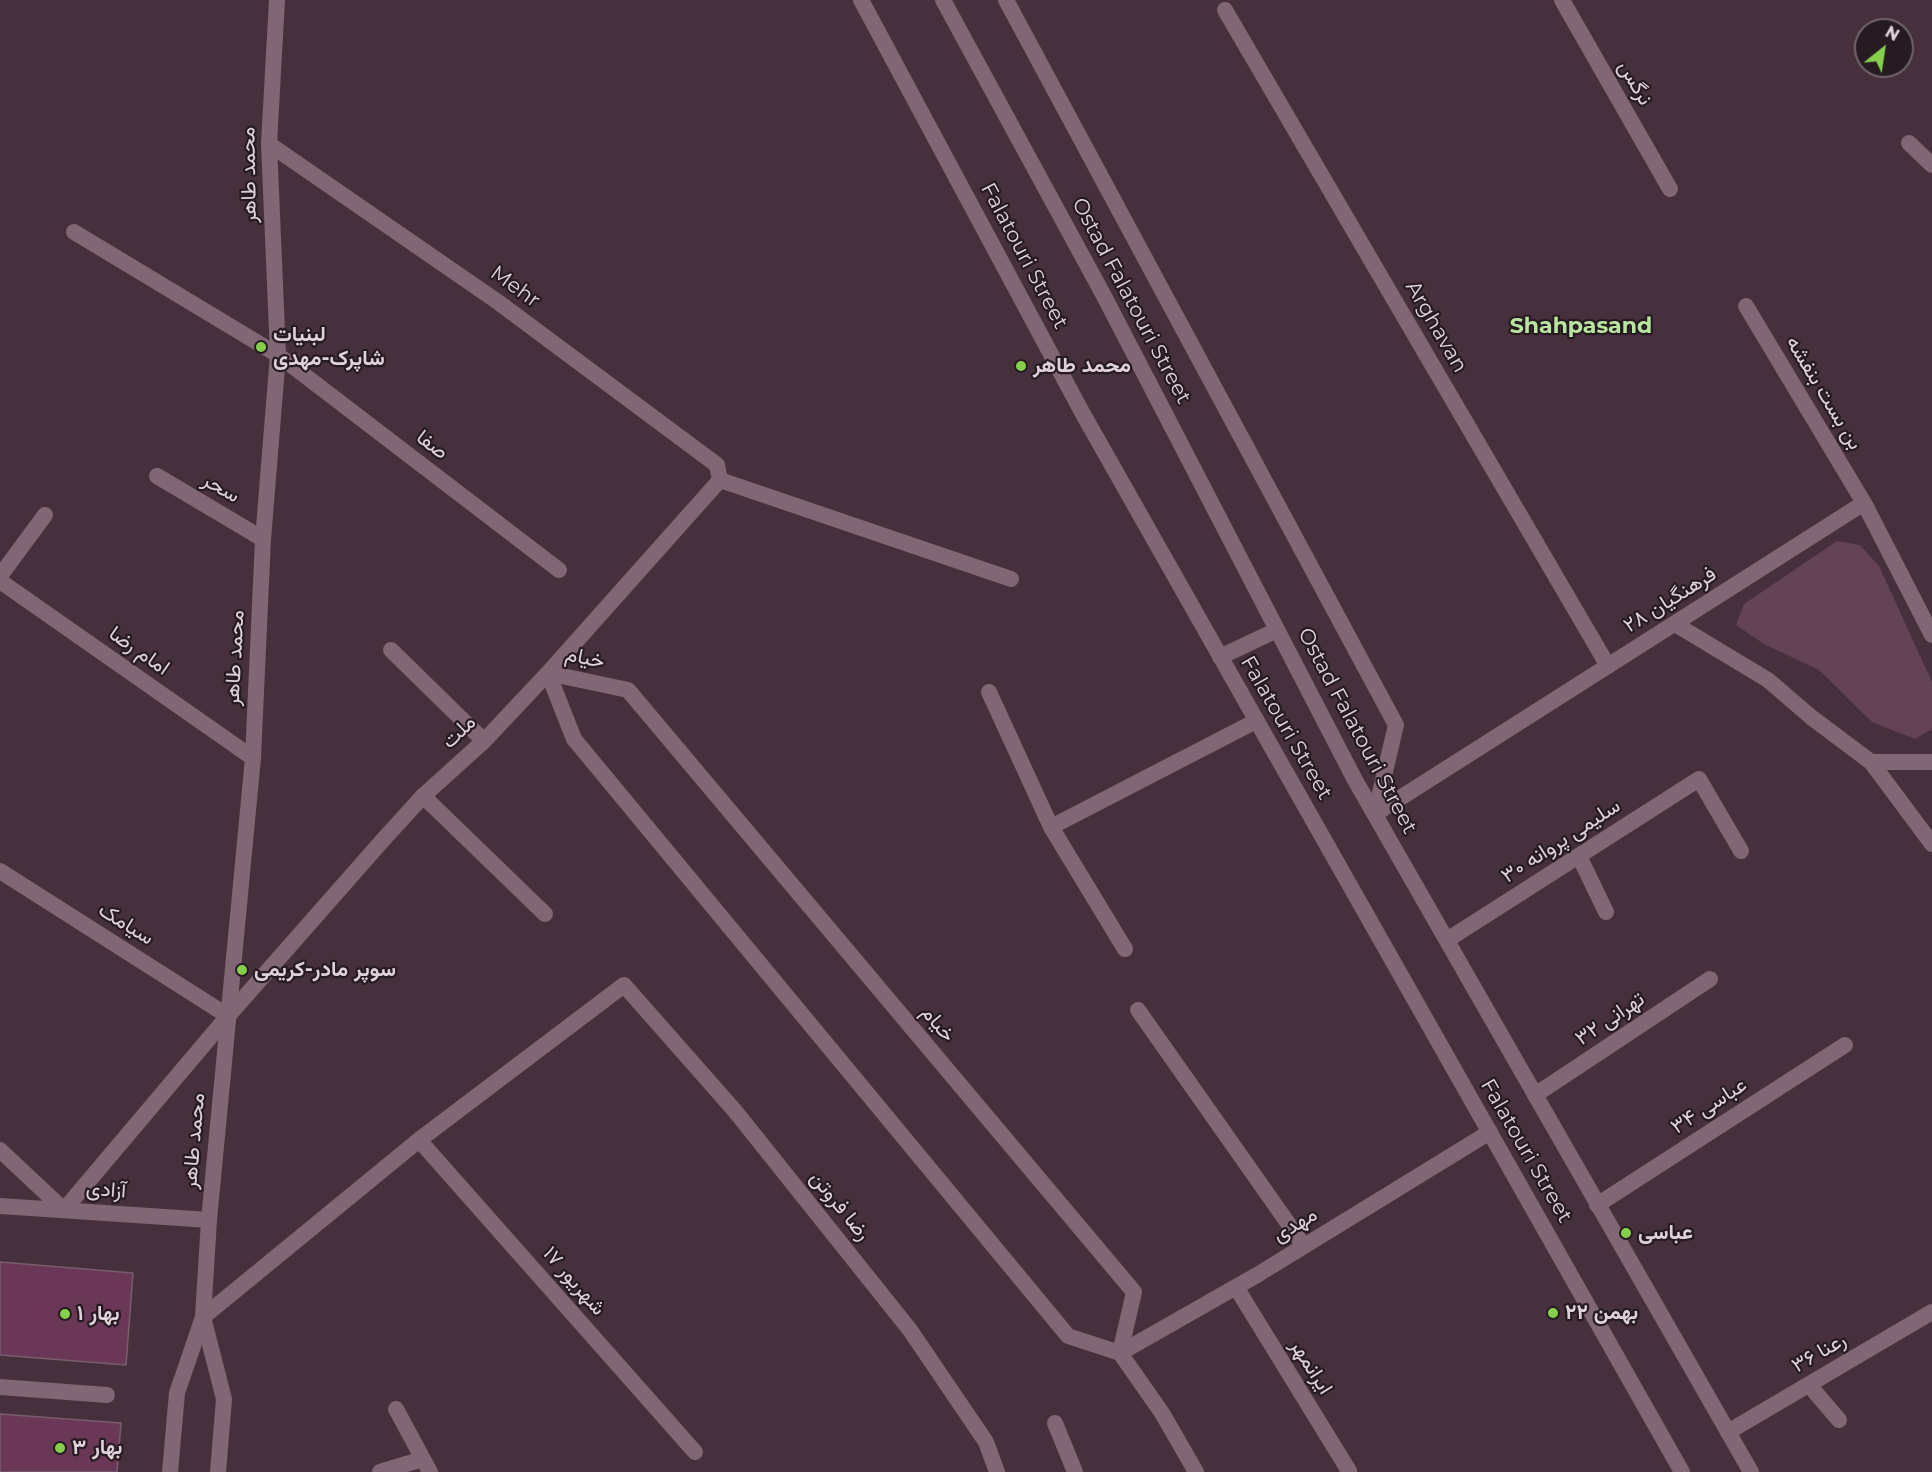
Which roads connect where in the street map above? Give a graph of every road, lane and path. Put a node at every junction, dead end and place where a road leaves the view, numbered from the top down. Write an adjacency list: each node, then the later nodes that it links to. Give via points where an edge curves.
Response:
1 (276, 0): 8 (street, محمد طاهر)
2 (861, 0): 27 (street, Falatouri Street, via 1083,414)
3 (943, 0): 24 (street, Ostad Falatouri Street, via 1104,297)
4 (1006, 0): 37 (street, via 1396,725)
5 (1562, 0): 10 (street, نرگس)
6 (1225, 10): 28 (street, Arghavan)
7 (1909, 143): 9 (street)
8 (269, 144): 13 (street, محمد طاهر); 15 (street, Mehr, via 498,302 708,458 717,465)
9 (1932, 165)
10 (1670, 189)
11 (74, 232): 13 (street, صفا)
12 (1746, 306): 16 (street, بن بست بنفشه)
13 (278, 355): 18 (street, محمد طاهر); 19 (street, صفا)
14 (157, 476): 18 (street, سحر)
15 (720, 480): 21 (street); 29 (street, ملت)
16 (1864, 503): 23 (street, فرهنگیان ۲۸); 25 (street)
17 (45, 515): 20 (street)
18 (263, 539): 33 (street, محمد طاهر)
19 (560, 570)
20 (0, 576)
21 (1011, 579)
22 (0, 581): 33 (street, امام رضا)
23 (1675, 624): 28 (street, فرهنگیان ۲۸); 34 (street, via 1768,680)
24 (1277, 630): 27 (street); 37 (street, Ostad Falatouri Street)
25 (1932, 634)
26 (391, 650): 32 (street)
27 (1220, 657): 31 (street, Falatouri Street)
28 (1608, 666): 37 (street, فرهنگیان ۲۸)
29 (548, 673): 32 (street, ملت); 63 (street, خیام, via 574,739 1068,1336); 63 (street, خیام, via 628,690 1134,1292)
30 (989, 692): 38 (street)
31 (1256, 721): 38 (street); 52 (street, Falatouri Street)
32 (484, 741): 36 (street, ملت)
33 (253, 758): 49 (street, محمد طاهر)
34 (1871, 762): 35 (street); 39 (street)
35 (1932, 762)
36 (423, 796): 44 (street); 49 (street, ملت)
37 (1375, 814): 45 (street, Ostad Falatouri Street)
38 (1051, 827): 46 (street)
39 (1932, 844)
40 (1741, 851): 41 (street, سلیمی پروانه ۳۰, via 1699,779)
41 (1579, 856): 43 (street); 45 (street, سلیمی پروانه ۳۰)
42 (0, 871): 49 (street, سیامک)
43 (1606, 912)
44 (545, 914)
45 (1447, 940): 51 (street, Ostad Falatouri Street)
46 (1125, 949)
47 (1710, 979): 51 (street, تهرانی ۳۲)
48 (1138, 1010): 59 (street)
49 (228, 1016): 57 (street, ملت); 58 (street, محمد طاهر)
50 (1845, 1045): 55 (street, عباسی ۳۴)
51 (1535, 1095): 55 (street, Ostad Falatouri Street)
52 (1490, 1132): 59 (street, مهدی); 80 (street, Falatouri Street)
53 (419, 1140): 62 (street); 71 (street, ۱۷ شهریور); 77 (street, رضا فروتن, via 624,985 735,1111 910,1330 986,1442)
54 (0, 1150): 57 (street)
55 (1597, 1205): 70 (street, Ostad Falatouri Street)
56 (0, 1206): 57 (street, آزادی)
57 (64, 1210): 58 (street, آزادی)
58 (209, 1220): 62 (street, محمد طاهر)
59 (1304, 1246): 60 (street, مهدی)
60 (1236, 1287): 63 (street, مهدی); 73 (street, ایرانمهر)
61 (1932, 1312): 64 (street, رعنا ۳۶)
62 (203, 1317): 74 (street, محمد طاهر, via 177,1393); 75 (street, محمد طاهر, via 224,1399)
63 (1120, 1353): 79 (street, via 1162,1413)
64 (1809, 1384): 68 (street); 70 (street, رعنا ۳۶)
65 (0, 1387): 66 (street)
66 (107, 1395)
67 (396, 1409): 72 (street)
68 (1839, 1420)
69 (1055, 1422): 78 (street)
70 (1728, 1432): 81 (street, Ostad Falatouri Street)
71 (695, 1452)
72 (427, 1466): 76 (street)
73 (1349, 1471)
74 (170, 1472)
75 (218, 1472)
76 (380, 1472)
77 (997, 1472)
78 (1075, 1472)
79 (1196, 1472)
80 (1682, 1472)
81 (1751, 1472)

